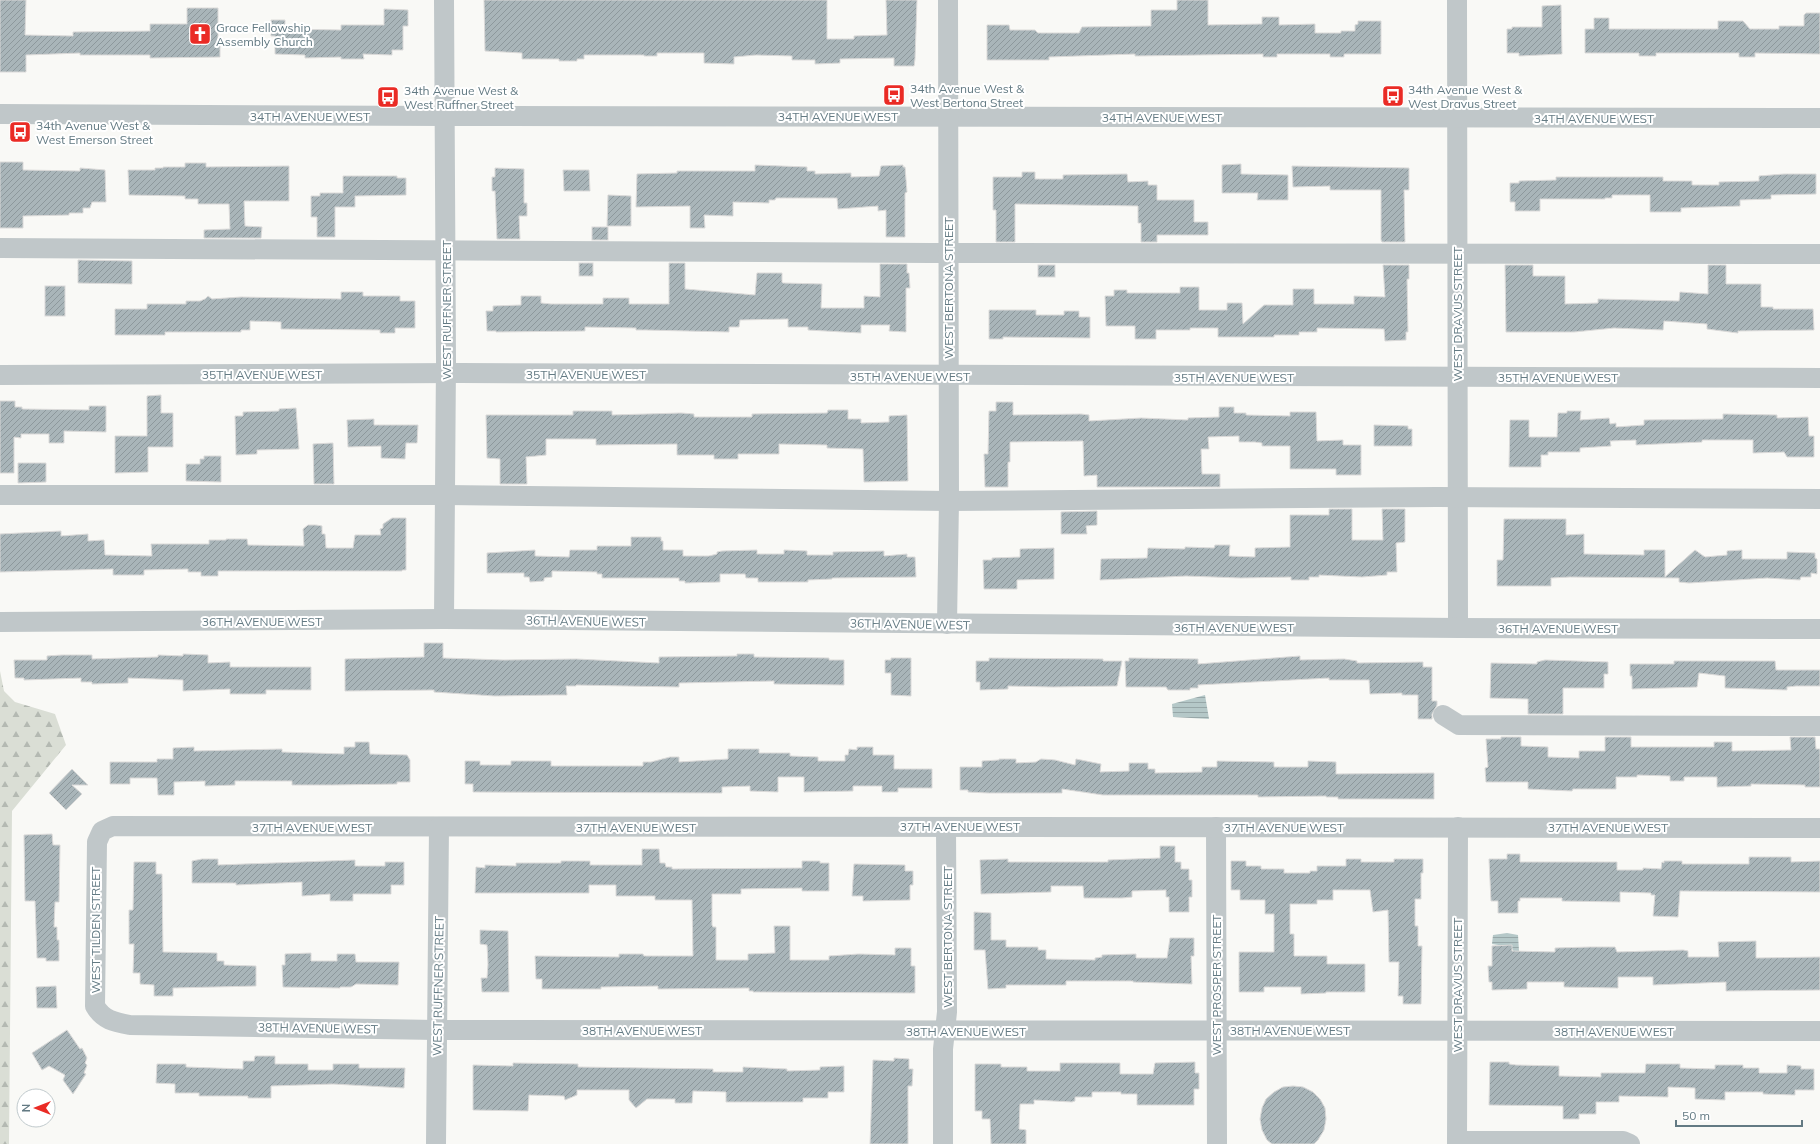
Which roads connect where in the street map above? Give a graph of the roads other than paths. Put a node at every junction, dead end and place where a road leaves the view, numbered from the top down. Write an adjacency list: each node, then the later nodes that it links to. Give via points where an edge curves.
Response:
1 (444, 0): 5 (street, WEST RUFFNER STREET)
2 (948, 0): 6 (street, WEST BERTONA STREET)
3 (1457, 0): 7 (street, WEST DRAVUS STREET)
4 (0, 114): 5 (street, 34TH AVENUE WEST)
5 (445, 116): 6 (street, 34TH AVENUE WEST); 10 (street, WEST RUFFNER STREET)
6 (948, 116): 7 (street, 34TH AVENUE WEST); 11 (street, WEST BERTONA STREET)
7 (1457, 117): 8 (street, 34TH AVENUE WEST); 12 (street, WEST DRAVUS STREET)
8 (1820, 118)
9 (0, 248): 10 (street)
10 (446, 251): 11 (street); 14 (street, WEST RUFFNER STREET)
11 (948, 253): 12 (street); 16 (street, WEST BERTONA STREET)
12 (1457, 254): 13 (street); 17 (street, WEST DRAVUS STREET)
13 (1820, 254)
14 (446, 373): 15 (street, 35TH AVENUE WEST); 16 (street, 35TH AVENUE WEST); 20 (street, WEST RUFFNER STREET)
15 (0, 375)
16 (948, 376): 17 (street, 35TH AVENUE WEST); 23 (street, WEST BERTONA STREET)
17 (1457, 377): 18 (street, 35TH AVENUE WEST); 21 (street, WEST DRAVUS STREET)
18 (1820, 378)
19 (0, 495): 20 (street)
20 (446, 495): 23 (street); 24 (street, WEST RUFFNER STREET)
21 (1459, 497): 22 (street); 23 (street); 27 (street, WEST DRAVUS STREET)
22 (1820, 499)
23 (948, 502): 26 (street, WEST BERTONA STREET)
24 (444, 619): 25 (street, 36TH AVENUE WEST); 26 (street, 36TH AVENUE WEST)
25 (0, 622)
26 (947, 624): 27 (street, 36TH AVENUE WEST)
27 (1458, 628): 28 (street, 36TH AVENUE WEST)
28 (1820, 629)
29 (1443, 715): 30 (street, via 1459,725)
30 (1820, 726)
31 (946, 826): 32 (street, 37TH AVENUE WEST); 34 (street, 37TH AVENUE WEST); 42 (street, WEST BERTONA STREET)
32 (1216, 827): 33 (street, 37TH AVENUE WEST); 39 (street, WEST PROSPER STREET)
33 (1458, 827): 35 (street, 37TH AVENUE WEST); 40 (street, WEST DRAVUS STREET)
34 (439, 828): 36 (street, 37TH AVENUE WEST, via 114,826); 38 (street, WEST RUFFNER STREET)
35 (1820, 828)
36 (102, 831): 37 (street, WEST TILDEN STREET, via 97,842 96,857 95,1006 100,1015)
37 (113, 1022): 38 (street, 38TH AVENUE WEST, via 130,1025)
38 (438, 1030): 42 (street, 38TH AVENUE WEST); 44 (street, WEST RUFFNER STREET)
39 (1216, 1030): 40 (street, 38TH AVENUE WEST); 42 (street, 38TH AVENUE WEST); 46 (street, WEST PROSPER STREET)
40 (1458, 1030): 41 (street, 38TH AVENUE WEST); 43 (street, WEST DRAVUS STREET)
41 (1820, 1031)
42 (945, 1032): 45 (street, WEST BERTONA STREET)
43 (1457, 1142): 47 (street, via 1623,1141)
44 (436, 1144)
45 (943, 1144)
46 (1216, 1144)
47 (1630, 1144)

